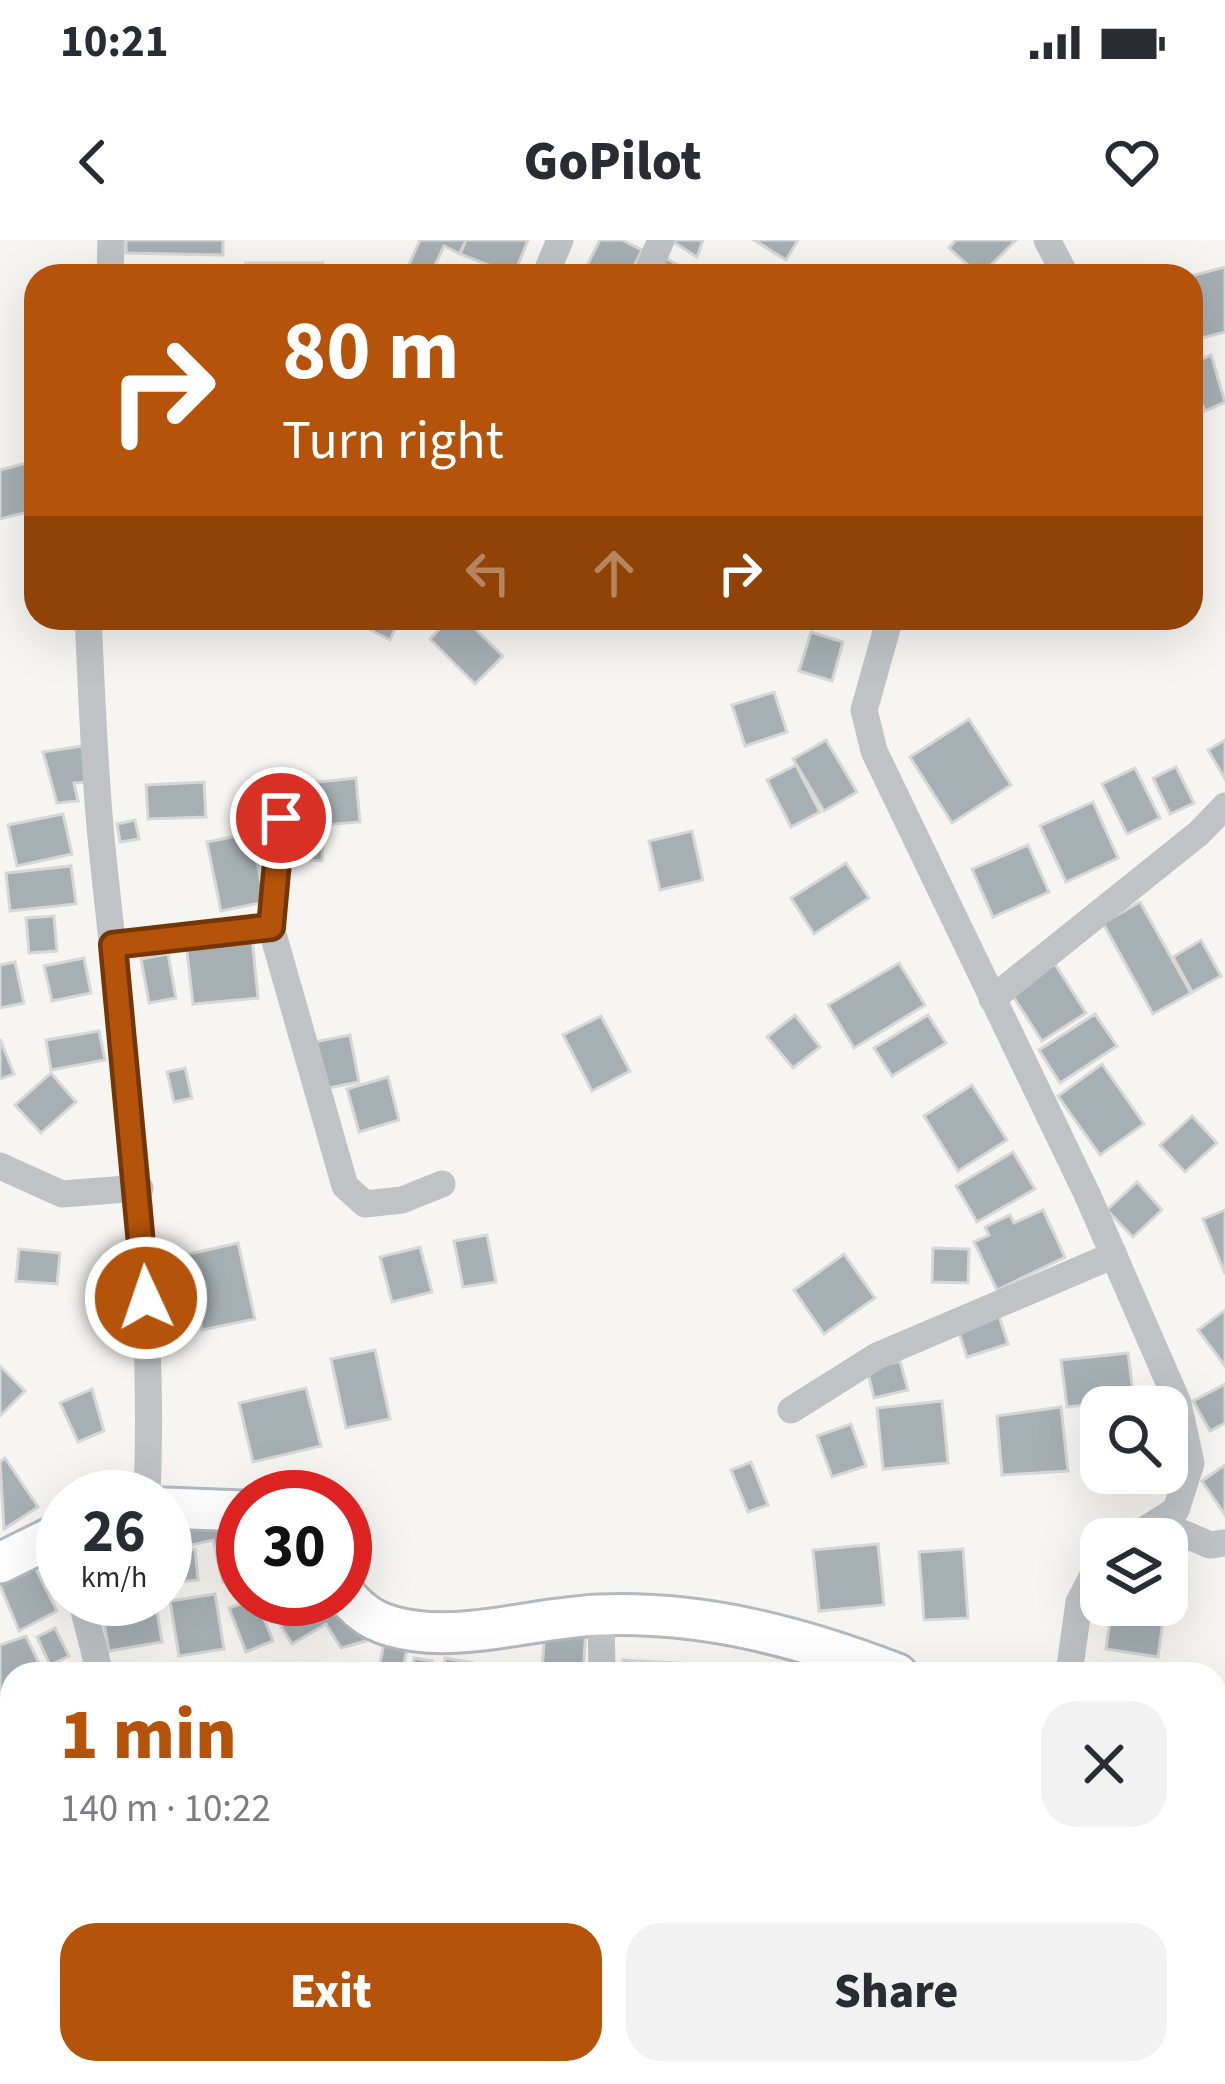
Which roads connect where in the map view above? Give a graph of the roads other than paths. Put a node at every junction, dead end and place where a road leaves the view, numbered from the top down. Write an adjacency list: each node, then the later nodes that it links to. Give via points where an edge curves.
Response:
1 (89, 630): 6 (street)
2 (887, 630): 7 (street, via 864,710 874,751)
3 (1225, 806): 7 (street)
4 (281, 818): 5 (street)
5 (271, 927): 6 (street); 9 (street, via 345,1186 365,1204)
6 (113, 945): 10 (street)
7 (992, 999): 11 (street)
8 (0, 1166): 10 (street, via 62,1194)
9 (442, 1184)
10 (140, 1188): 13 (street)
11 (1114, 1256): 12 (street, via 877,1356); 14 (street, via 1178,1402 1191,1463 1176,1510)
12 (791, 1410)
13 (148, 1470)
14 (1166, 1518)
15 (1188, 1536): 16 (street)
16 (1225, 1544)
17 (36, 1545): 18 (street)
18 (0, 1563)
19 (1080, 1600): 26 (street)
20 (602, 1615): 21 (street, via 421,1632); 24 (street); 25 (street, via 752,1627)
21 (372, 1621)
22 (88, 1626): 23 (street)
23 (97, 1662)
24 (602, 1662)
25 (837, 1662)
26 (1071, 1662)

